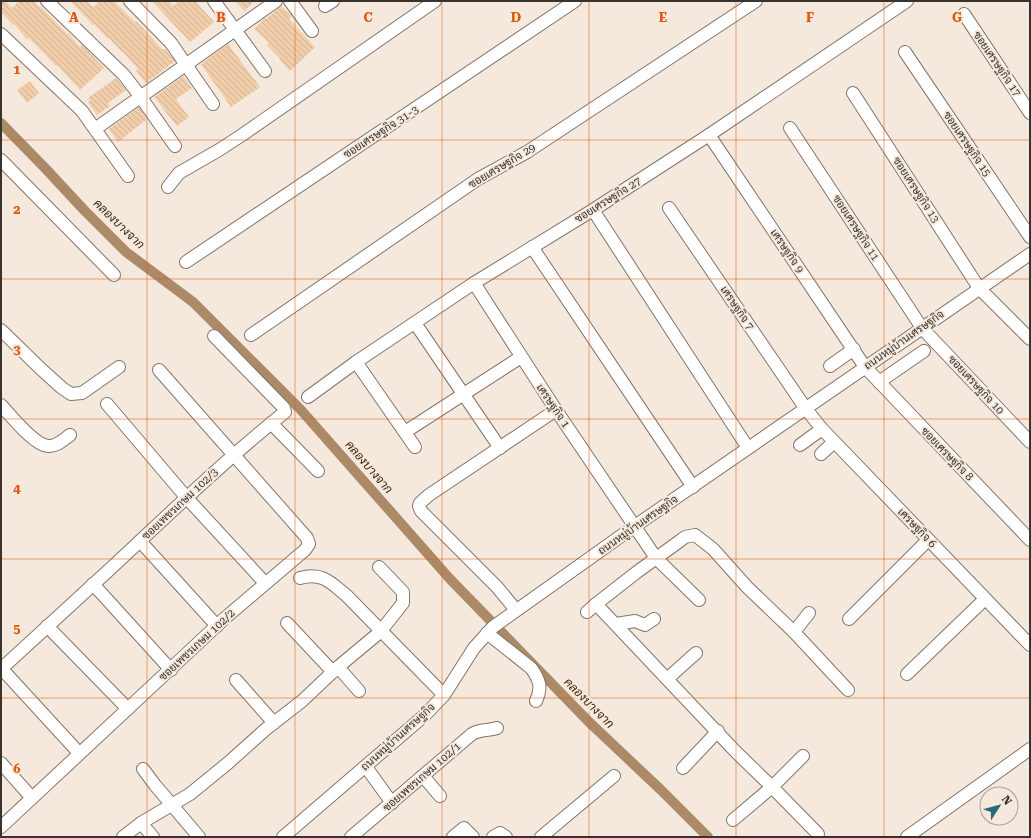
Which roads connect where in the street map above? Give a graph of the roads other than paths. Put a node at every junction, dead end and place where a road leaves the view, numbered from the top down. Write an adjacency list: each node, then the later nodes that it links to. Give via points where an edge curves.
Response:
1 (47, 1): 18 (street, via 120,71)
2 (130, 1): 15 (street, via 171,43)
3 (214, 1): 11 (street)
4 (276, 1): 11 (street)
5 (290, 1): 12 (street)
6 (435, 1): 27 (street, via 242,135 179,173)
7 (575, 1): 33 (street, ซอยเศรษฐกิจ 31-3)
8 (756, 1): 40 (street, ซอยเศรษฐกิจ 29, via 527,152 478,179)
9 (908, 1): 23 (street, ซอยเศรษฐกิจ 27)
10 (964, 14): 20 (street, ซอยเศรษฐกิจ 17)
11 (235, 29): 15 (street); 16 (street)
12 (312, 31)
13 (1, 34): 22 (street, via 72,100)
14 (905, 52): 30 (street, ซอยเศรษฐกิจ 15)
15 (185, 64): 18 (street); 19 (street)
16 (265, 71)
17 (853, 93): 36 (street, ซอยเศรษฐกิจ 13)
18 (140, 96): 22 (street); 24 (street)
19 (213, 104)
20 (1030, 113)
21 (790, 128): 38 (street, ซอยเศรษฐกิจ 11)
22 (95, 129): 26 (street)
23 (709, 135): 29 (street, ซอยเศรษฐกิจ 27); 43 (street, เศรษฐกิจ 9)
24 (175, 146)
25 (1, 160): 34 (street)
26 (128, 176)
27 (168, 187)
28 (669, 208): 56 (street, เศรษฐกิจ 7)
29 (592, 210): 31 (street, ซอยเศรษฐกิจ 27); 67 (street)
30 (1030, 237)
31 (532, 246): 35 (street, ซอยเศรษฐกิจ 27); 71 (street)
32 (1030, 254): 36 (street, ถนนหมู่บ้านเศรษฐกิจ)
33 (186, 262)
34 (114, 275)
35 (474, 283): 37 (street, ซอยเศรษฐกิจ 27); 45 (street, เศรษฐกิจ 1)
36 (979, 288): 38 (street, ถนนหมู่บ้านเศรษฐกิจ); 42 (street, ซอยเศรษฐกิจ 13)
37 (415, 323): 46 (street, ซอยเศรษฐกิจ 27); 52 (street)
38 (922, 328): 48 (street, ถนนหมู่บ้านเศรษฐกิจ); 63 (street, ซอยเศรษฐกิจ 10)
39 (1, 330): 49 (street, via 35,364 71,394 82,393)
40 (251, 334)
41 (214, 336): 58 (street, ซอยเพชรเกษม 102/3, via 284,408 286,412)
42 (1030, 339)
43 (854, 349): 47 (street); 48 (street, เศรษฐกิจ 9)
44 (924, 351): 51 (street)
45 (521, 357): 52 (street); 57 (street, เศรษฐกิจ 1)
46 (356, 362): 53 (street, ซอยเศรษฐกิจ 27); 60 (street)
47 (830, 366)
48 (865, 367): 51 (street, ซอยเศรษฐกิจ 8); 56 (street, ถนนหมู่บ้านเศรษฐกิจ)
49 (119, 368)
50 (159, 370): 68 (street)
51 (879, 382): 75 (street, ซอยเศรษฐกิจ 8)
52 (464, 394): 60 (street); 66 (street)
53 (308, 397)
54 (107, 404): 72 (street)
55 (1, 406): 61 (street, via 40,444 52,446)
56 (806, 409): 59 (street, เศรษฐกิจ 6); 67 (street, ถนนหมู่บ้านเศรษฐกิจ)
57 (556, 410): 66 (street); 73 (street, เศรษฐกิจ 1)
58 (271, 423): 68 (street, ซอยเพชรเกษม 102/3); 70 (street)
59 (822, 429): 62 (street, เศรษฐกิจ 6); 64 (street)
60 (405, 432): 65 (street)
61 (70, 436)
62 (834, 442): 69 (street); 74 (street, เศรษฐกิจ 6)
63 (1030, 442)
64 (800, 445)
65 (416, 447)
66 (500, 448): 84 (street, via 429,495 419,506 421,511 497,587)
67 (748, 448): 71 (street, ถนนหมู่บ้านเศรษฐกิจ)
68 (235, 454): 72 (street, ซอยเพชรเกษม 102/3); 80 (street, ซอยเพชรเกษม 102/2, via 307,538 309,544)
69 (820, 454)
70 (318, 471)
71 (693, 487): 73 (street, ถนนหมู่บ้านเศรษฐกิจ)
72 (186, 497): 76 (street, ซอยเพชรเกษม 102/3); 80 (street)
73 (635, 526): 77 (street, เศรษฐกิจ 1); 84 (street, ถนนหมู่บ้านเศรษฐกิจ)
74 (928, 540): 82 (street, เศรษฐกิจ 6); 87 (street)
75 (1030, 540)
76 (140, 541): 81 (street, ซอยเพชรเกษม 102/3); 91 (street)
77 (656, 558): 83 (street, เศรษฐกิจ 1); 89 (street, via 592,608); 94 (street, via 685,537 695,535 713,549)
78 (379, 567): 93 (street, via 403,592 403,603)
79 (300, 578): 93 (street, via 311,575 330,582 346,595)
80 (265, 583): 91 (street, ซอยเพชรเกษม 102/2)
81 (93, 584): 90 (street, ซอยเพชรเกษม 102/3); 98 (street)
82 (985, 599): 95 (street, เศรษฐกิจ 6); 100 (street)
83 (699, 600)
84 (512, 613): 92 (street, ถนนหมู่บ้านเศรษฐกิจ)
85 (809, 613): 94 (street)
86 (654, 619): 89 (street, via 645,625 635,621)
87 (849, 619)
88 (288, 623): 99 (street)
89 (616, 624): 101 (street)
90 (47, 626): 97 (street, ซอยเพชรเกษม 102/3); 107 (street)
91 (217, 626): 98 (street, ซอยเพชรเกษม 102/2)
92 (490, 630): 105 (street, ถนนหมู่บ้านเศรษฐกิจ, via 474,648); 106 (street, via 537,677 540,689)
93 (380, 632): 99 (street); 105 (street)
94 (794, 632): 103 (street)
95 (1030, 645)
96 (696, 653): 101 (street)
97 (1, 668): 112 (street)
98 (171, 670): 107 (street, ซอยเพชรเกษม 102/2)
99 (336, 670): 104 (street); 108 (street)
100 (907, 674)
101 (667, 679): 110 (street)
102 (236, 680): 108 (street)
103 (848, 690)
104 (359, 691)
105 (444, 695): 115 (street, ถนนหมู่บ้านเศรษฐกิจ, via 426,715)
106 (536, 701)
107 (128, 709): 112 (street, ซอยเพชรเกษม 102/2)
108 (274, 723): 124 (street, via 190,794)
109 (497, 728): 118 (street, ซอยเพชรเกษม 102/1, via 472,734)
110 (718, 731): 116 (street); 120 (street)
111 (1030, 749): 139 (street)
112 (79, 753): 122 (street, ซอยเพชรเกษม 102/2)
113 (803, 756): 120 (street)
114 (1, 763): 122 (street)
115 (366, 767): 123 (street); 132 (street, ถนนหมู่บ้านเศรษฐกิจ)
116 (683, 768)
117 (143, 769): 124 (street)
118 (423, 776): 121 (street); 123 (street, ซอยเพชรเกษม 102/1)
119 (614, 776): 138 (street)
120 (772, 787): 125 (street); 128 (street)
121 (440, 796)
122 (32, 798): 127 (street, ซอยเพชรเกษม 102/2)
123 (392, 803): 133 (street, ซอยเพชรเกษม 102/1)
124 (172, 805): 126 (street); 131 (street)
125 (733, 820)
126 (141, 823): 129 (street); 130 (street)
127 (1, 827)
128 (818, 834)
129 (123, 837)
130 (153, 837)
131 (200, 837)
132 (284, 837)
133 (352, 837)
134 (453, 837): 135 (street, via 464,828)
135 (473, 837)
136 (493, 837): 137 (street, via 500,833)
137 (506, 837)
138 (541, 837)
139 (907, 837)

